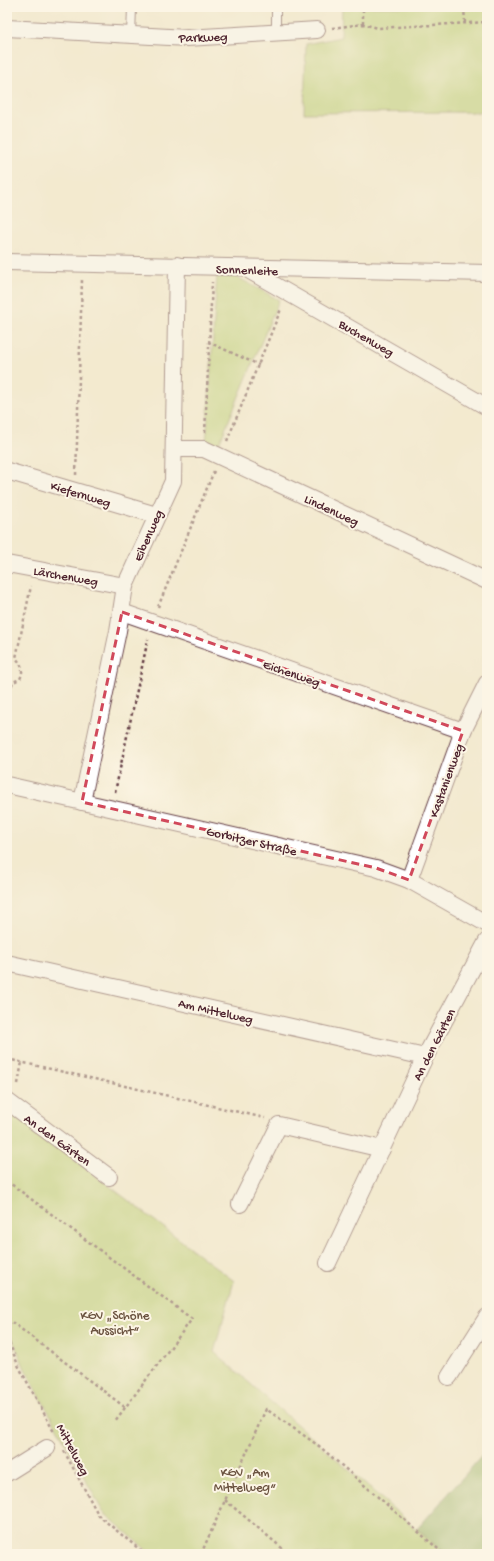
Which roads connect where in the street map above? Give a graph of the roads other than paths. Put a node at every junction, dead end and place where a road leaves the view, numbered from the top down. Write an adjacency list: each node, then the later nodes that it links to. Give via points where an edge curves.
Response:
1 (132, 7): 6 (lane)
2 (276, 7): 5 (lane)
3 (7, 28): 6 (street, Parkweg)
4 (317, 30): 5 (street, Parkweg)
5 (276, 33): 6 (street, Parkweg, via 187,38)
6 (131, 35)
7 (7, 262): 8 (street, Sonnenleite)
8 (177, 266): 9 (street, Sonnenleite); 12 (street, Eibenweg)
9 (246, 269): 10 (street, Sonnenleite); 11 (street, Buchenweg)
10 (487, 274)
11 (487, 407)
12 (174, 449): 14 (street, Eibenweg, via 173,481); 16 (street, Lindenweg, via 204,449)
13 (7, 471): 14 (street, Kiefernweg)
14 (156, 515): 17 (street, Eibenweg)
15 (7, 564): 17 (street, Lärchenweg)
16 (487, 581)
17 (125, 586): 18 (street, Eibenweg)
18 (122, 612): 20 (street, Eichenweg); 22 (street, Eibenweg)
19 (487, 683): 20 (street, Kastanienweg)
20 (463, 731): 23 (street, Kastanienweg)
21 (7, 785): 22 (street, Gorbitzer Straße)
22 (82, 802): 23 (street, Gorbitzer Straße, via 376,868)
23 (409, 880): 24 (street, Gorbitzer Straße)
24 (487, 924)
25 (487, 941): 27 (street, An den Gärten)
26 (7, 963): 27 (street, Am Mittelweg)
27 (425, 1057): 29 (street, An den Gärten)
28 (7, 1101): 30 (street, An den Gärten)
29 (382, 1149): 31 (street, via 279,1125); 32 (street, An den Gärten)
30 (109, 1176)
31 (240, 1204)
32 (328, 1262)
33 (487, 1317): 34 (street)
34 (449, 1377)
35 (51, 1441): 36 (street)
36 (7, 1473)

